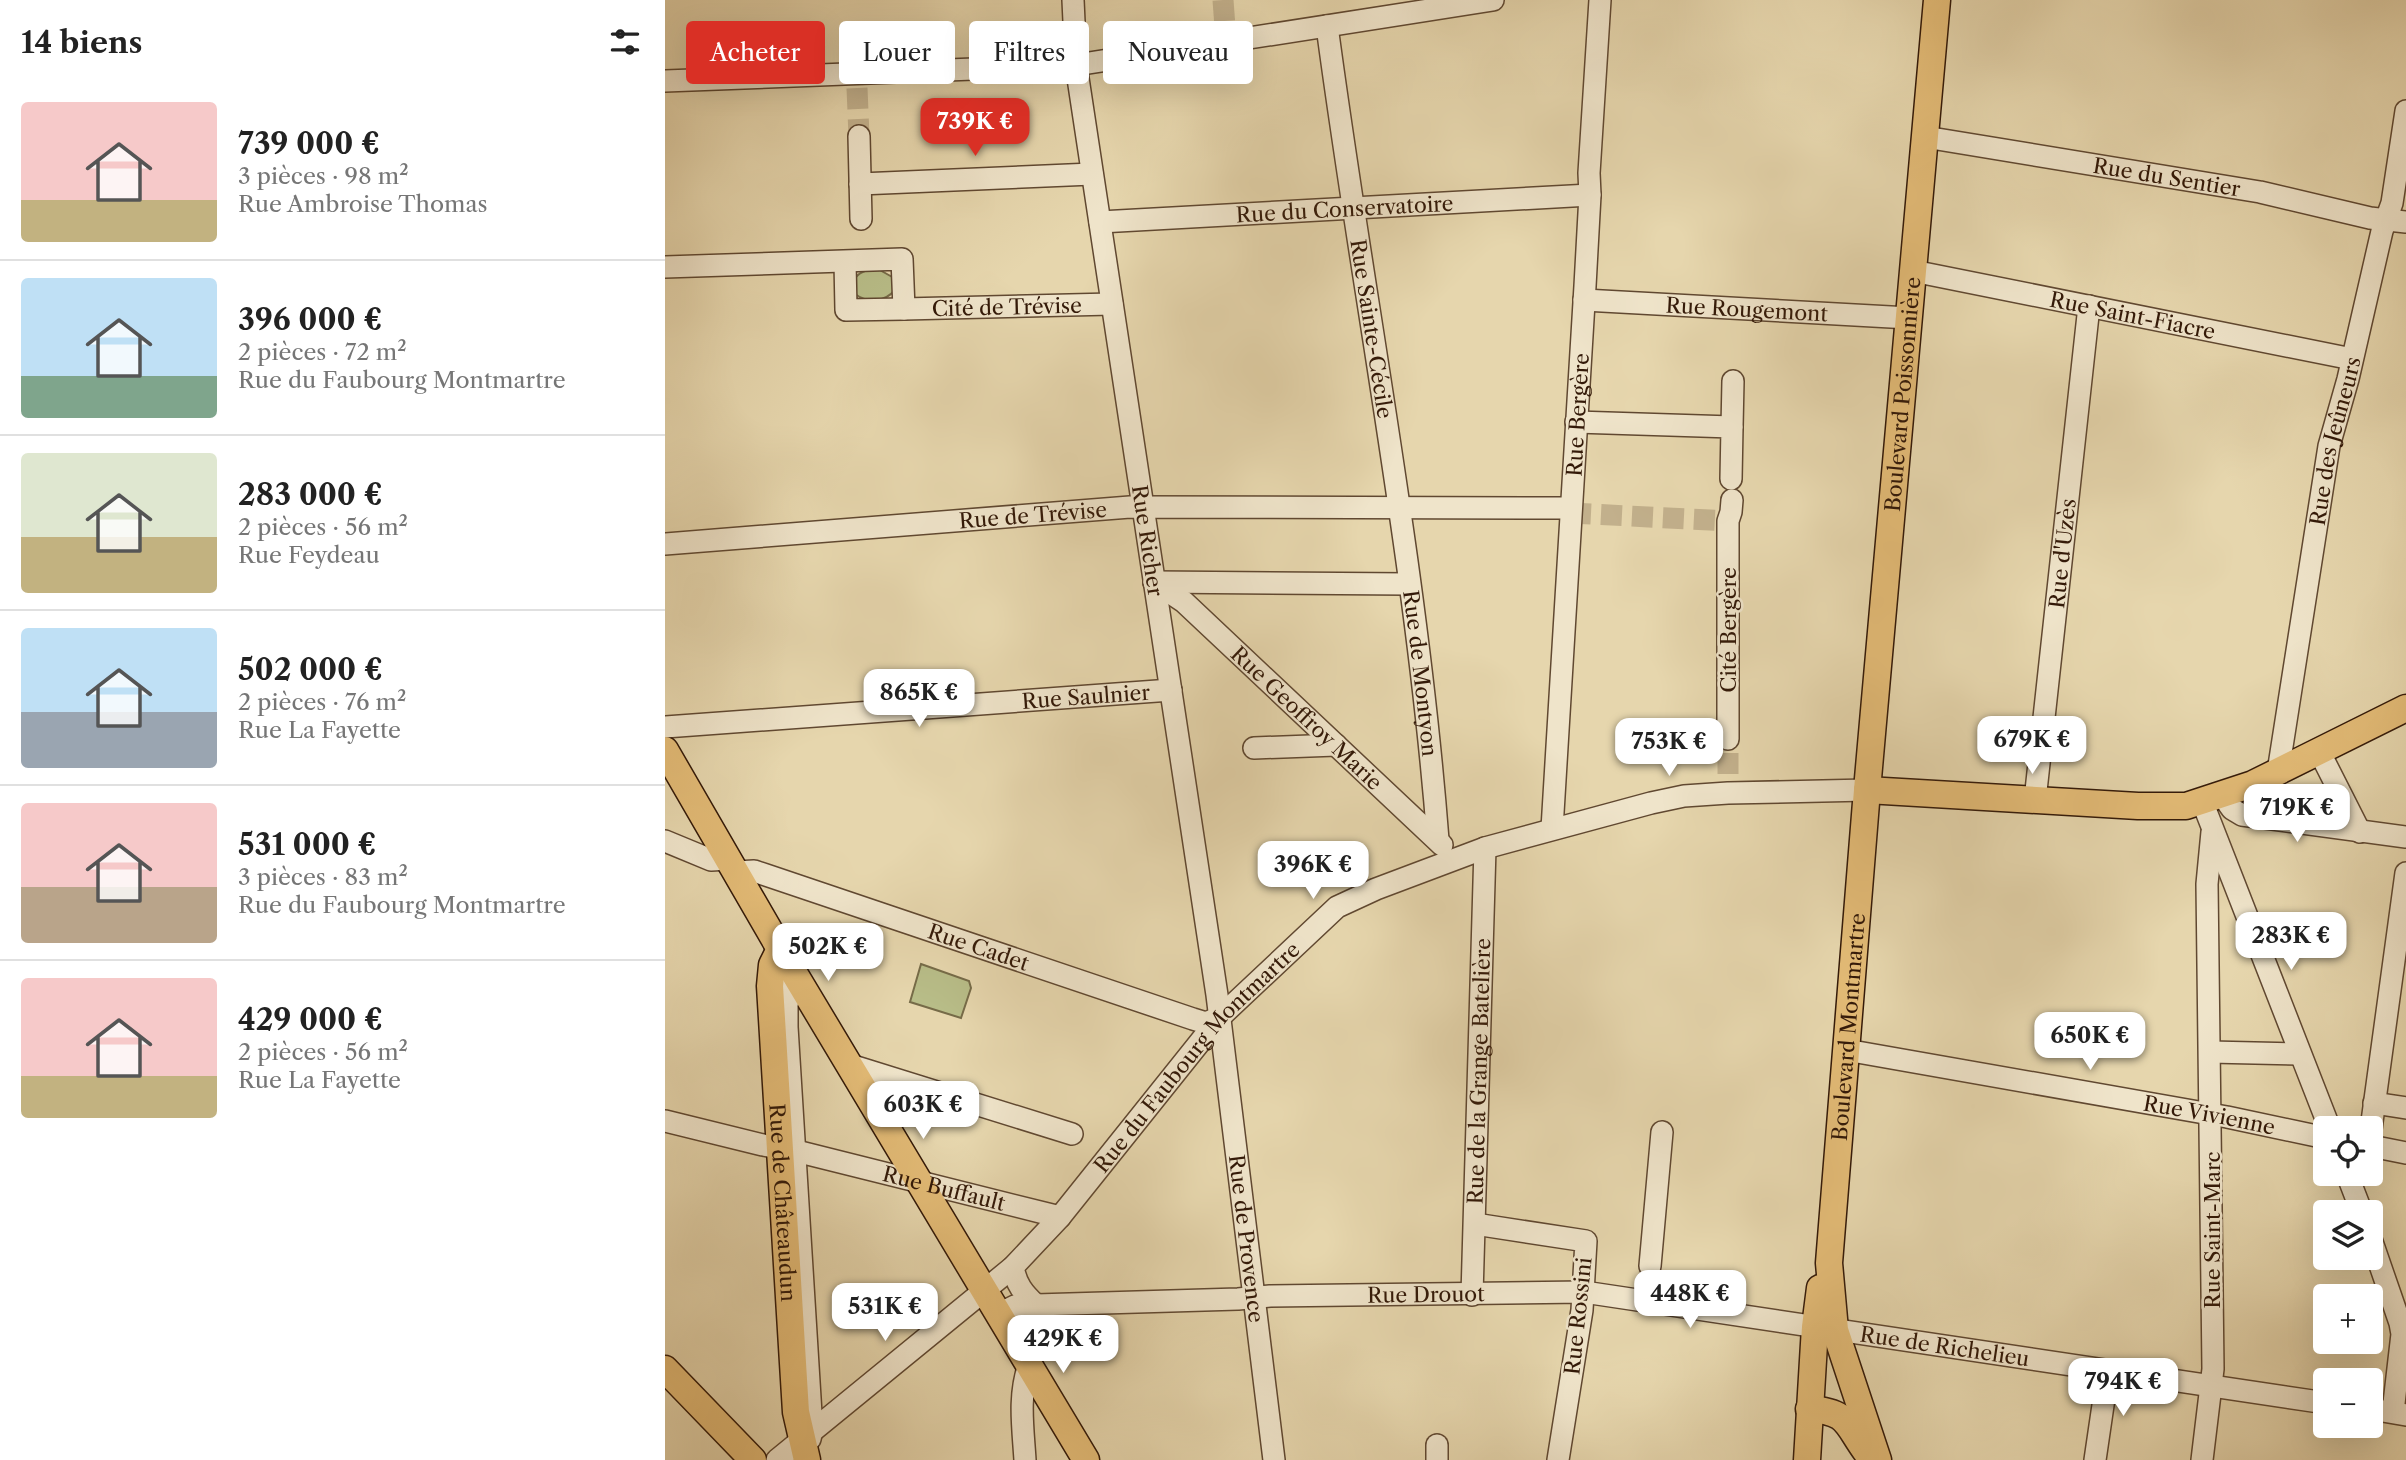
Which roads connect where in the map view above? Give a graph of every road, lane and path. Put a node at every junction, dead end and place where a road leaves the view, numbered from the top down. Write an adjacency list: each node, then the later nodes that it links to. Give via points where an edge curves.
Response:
1 (1073, 0): 5 (street, Rue Richer)
2 (1599, 0): 16 (street, Rue Bergère)
3 (1937, 0): 13 (main road, Boulevard Poissonnière)
4 (1486, 1): 6 (street)
5 (1074, 21)
6 (1327, 26): 7 (street, via 1226,34); 17 (street, Rue Sainte-Cécile)
7 (1089, 62)
8 (969, 73): 9 (street, via 857,81)
9 (665, 81)
10 (1079, 84): 14 (street, Rue Richer)
11 (2406, 111): 19 (street, Rue des Jeûneurs, via 2392,203)
12 (859, 136): 15 (street)
13 (1925, 137): 19 (street, Rue du Sentier, via 2260,192); 23 (main road, Boulevard Poissonnière)
14 (1092, 174): 15 (street); 20 (street, Rue Richer)
15 (860, 184): 18 (street)
16 (1590, 195): 17 (street, Rue du Conservatoire); 24 (street, Rue Bergère)
17 (1352, 208): 20 (street, Rue du Conservatoire); 34 (street, Rue Sainte-Cécile)
18 (862, 219)
19 (2396, 221): 29 (street, Rue des Jeûneurs)
20 (1100, 222): 25 (street, Rue Richer)
21 (845, 262): 22 (street, Cité de Trévise); 27 (street, Cité de Trévise, via 846,310); 27 (street, Cité de Trévise, via 902,259)
22 (665, 267)
23 (1913, 271): 26 (street, Rue Saint-Fiacre); 28 (main road, Boulevard Poissonnière)
24 (1584, 300): 28 (street, Rue Rougemont); 31 (street, Rue Bergère)
25 (1112, 304): 27 (street, Cité de Trévise); 33 (street, Rue Richer)
26 (2089, 306): 29 (street, Rue Saint-Fiacre); 50 (street, Rue d'Uzès)
27 (904, 309)
28 (1909, 318): 48 (main road, Boulevard Poissonnière)
29 (2352, 359): 47 (street, Rue des Jeûneurs, via 2329,446)
30 (1733, 381): 32 (street, Cité Bergère)
31 (1576, 422): 32 (street); 35 (street, Rue Bergère)
32 (1732, 427): 42 (street, Cité Bergère)
33 (1143, 508): 34 (street, Rue de Trévise); 36 (street, Rue de Trévise); 37 (street, Rue Richer)
34 (1399, 508): 35 (street, Rue de Trévise); 38 (street, Rue de Montyon)
35 (1570, 508): 51 (street, Rue Bergère)
36 (665, 544)
37 (1154, 582): 38 (street); 39 (street, Rue Richer); 43 (street, Rue Geoffroy Marie, via 1184,602)
38 (1409, 584): 55 (street, Rue de Montyon)
39 (1171, 690): 41 (street, Rue Saulnier); 63 (street, Rue Richer)
40 (2406, 708): 46 (main road)
41 (665, 727)
42 (1728, 739)
43 (1336, 745): 44 (street); 55 (street, Rue Geoffroy Marie)
44 (1254, 748)
45 (665, 750): 59 (main road)
46 (2319, 751): 47 (main road); 53 (street)
47 (2278, 772): 49 (main road)
48 (1867, 790): 50 (main road); 51 (street, Rue du Faubourg Montmartre, via 1728,783); 64 (main road, Boulevard Montmartre)
49 (2212, 798): 50 (main road, via 2186,806); 52 (street); 53 (street, via 2242,815)
50 (2035, 800)
51 (1552, 830): 57 (street, Rue du Faubourg Montmartre)
52 (2212, 832): 65 (street, Rue Saint-Marc, via 2207,884); 66 (street)
53 (2360, 832): 54 (street)
54 (2406, 837)
55 (1438, 840): 58 (street, Rue Geoffroy Marie)
56 (665, 841): 59 (street, Rue Cadet)
57 (1485, 848): 58 (street, Rue du Faubourg Montmartre); 82 (street, Rue de la Grange Batelière)
58 (1453, 859): 63 (street, Rue du Faubourg Montmartre, via 1337,907)
59 (733, 866): 61 (main road); 63 (street, Rue Cadet, via 1193,1019 1206,1023)
60 (2406, 873): 68 (street)
61 (780, 948): 62 (main road); 78 (main road, Rue de Châteaudun, via 770,986)
62 (794, 973): 67 (main road); 78 (street, Rue de Châteaudun, via 787,1005)
63 (1220, 1017): 81 (street, Rue du Faubourg Montmartre); 89 (street, Rue de Provence)
64 (1846, 1050): 70 (street, Rue Vivienne); 92 (main road, Boulevard Montmartre, via 1829,1263 1817,1297)
65 (2210, 1052): 66 (street); 70 (street, Rue Saint-Marc)
66 (2300, 1055): 71 (street)
67 (850, 1065): 75 (street); 80 (main road)
68 (2374, 1103): 69 (street); 72 (street)
69 (2406, 1108)
70 (2211, 1114): 76 (street, Rue Vivienne); 98 (street, Rue Saint-Marc)
71 (2325, 1116)
72 (2372, 1116)
73 (665, 1121): 78 (street, Rue Buffault)
74 (1662, 1132): 85 (street)
75 (1072, 1134)
76 (2313, 1135)
77 (2383, 1148): 79 (street)
78 (788, 1149): 80 (street, Rue Buffault); 103 (main road, Rue de Châteaudun, via 796,1412)
79 (2406, 1153)
80 (920, 1182): 81 (street, Rue Buffault); 86 (main road)
81 (1059, 1217): 83 (street, Rue du Faubourg Montmartre)
82 (1475, 1224): 87 (street, Rue Rossini, via 1587,1241); 88 (street, Rue de la Grange Batelière)
83 (1013, 1267): 86 (street, Rue du Faubourg Montmartre); 90 (street, via 1023,1293)
84 (2383, 1270): 93 (street)
85 (1648, 1284): 87 (street, Rue Drouot); 92 (street, Rue Drouot)
86 (985, 1290): 91 (main road); 103 (street, Rue du Faubourg Montmartre)
87 (1584, 1292): 88 (street, Rue Drouot); 108 (street, Rue Rossini)
88 (1472, 1295): 89 (street, Rue Drouot)
89 (1255, 1298): 90 (street, Rue Drouot); 107 (street, Rue de Provence)
90 (1036, 1305): 91 (street, Rue Drouot, via 1015,1306)
91 (999, 1314): 94 (main road)
92 (1825, 1329): 96 (street, Rue de Richelieu); 97 (main road, Boulevard Montmartre); 102 (main road)
93 (2404, 1334): 101 (street)
94 (1029, 1365): 105 (street, via 1022,1392); 106 (main road)
95 (665, 1369): 104 (main road)
96 (2108, 1371): 98 (street, Rue de Richelieu); 112 (street)
97 (1811, 1376): 100 (main road, Boulevard Montmartre); 102 (main road, via 1845,1385)
98 (2211, 1386): 99 (street, Rue de Richelieu); 113 (street, Rue Saint-Marc)
99 (2313, 1401)
100 (1809, 1409): 109 (main road, Boulevard Montmartre); 110 (main road, via 1837,1413)
101 (2400, 1414)
102 (1867, 1424): 111 (main road)
103 (807, 1446): 104 (street, Rue du Faubourg Montmartre)
104 (760, 1459)
105 (1025, 1460)
106 (1086, 1460)
107 (1275, 1460)
108 (1558, 1460)
109 (1807, 1460)
110 (1872, 1460)
111 (1878, 1460)
112 (2095, 1460)
113 (2201, 1460)

